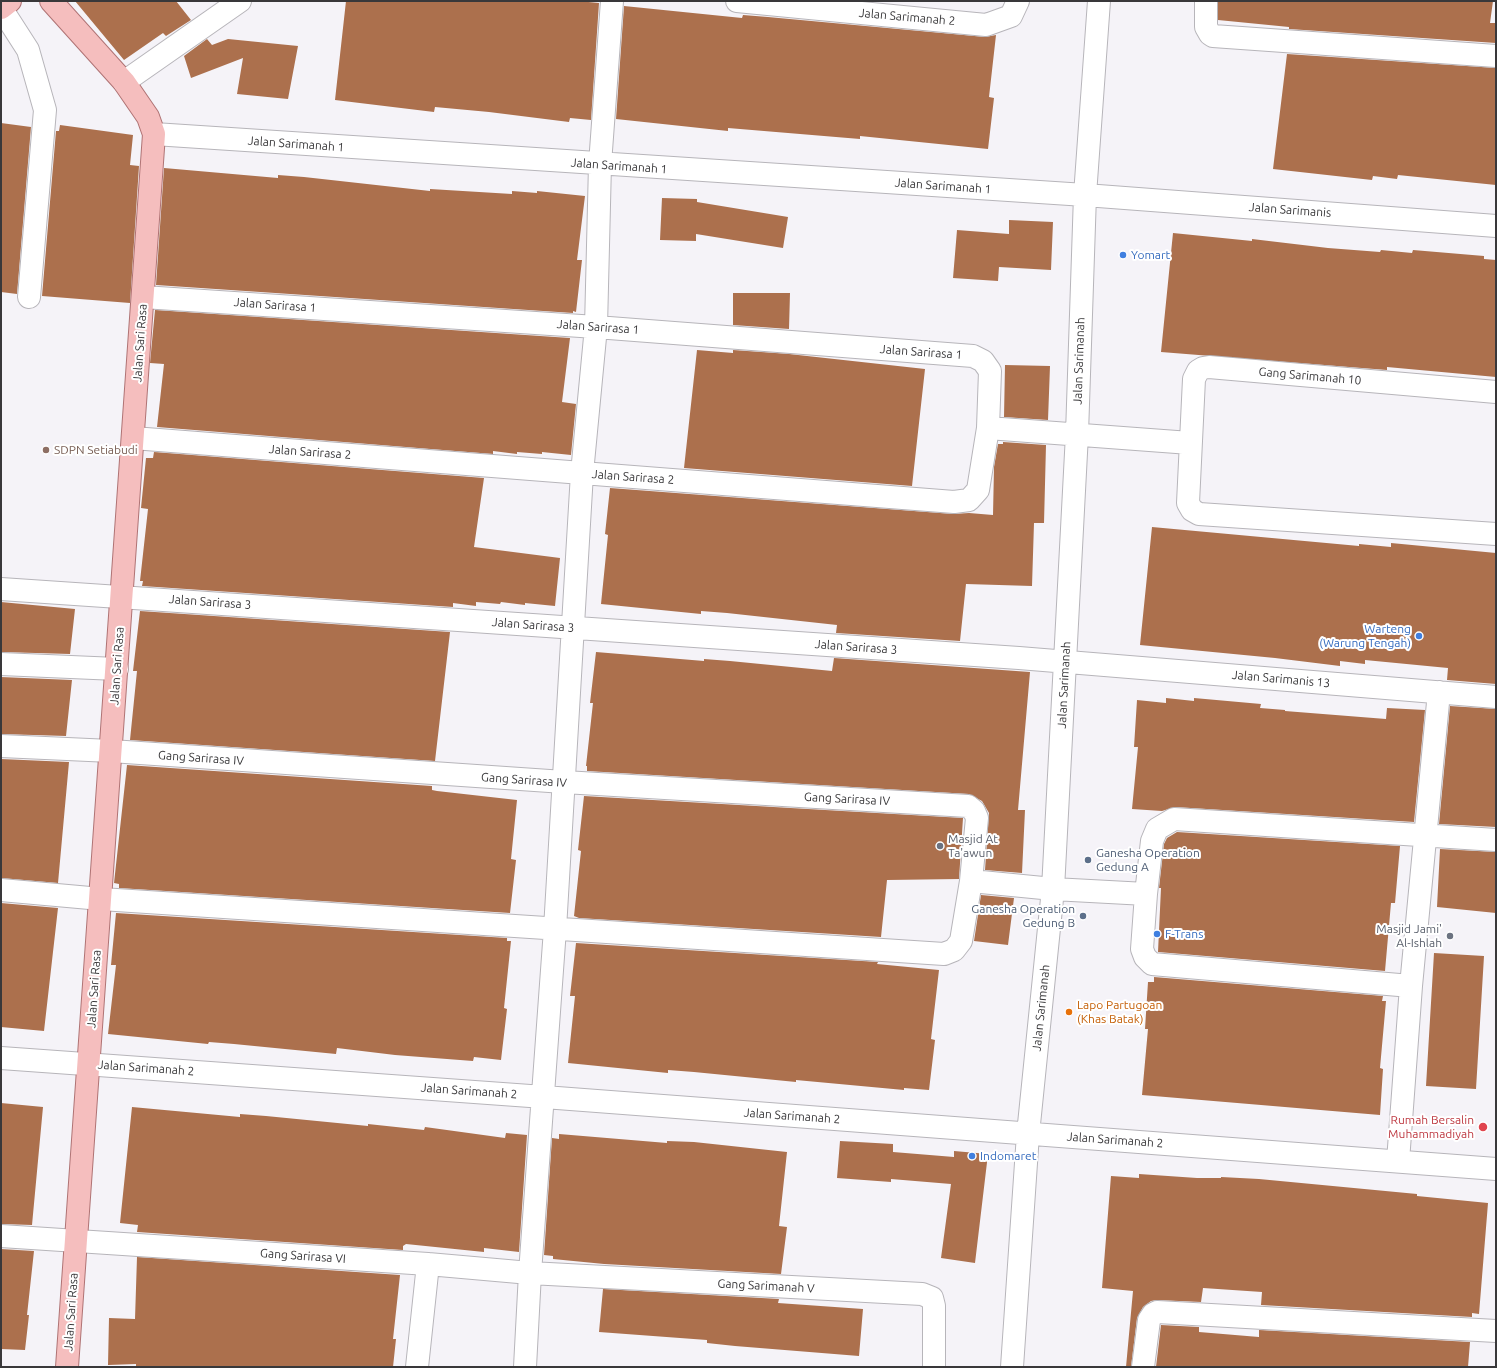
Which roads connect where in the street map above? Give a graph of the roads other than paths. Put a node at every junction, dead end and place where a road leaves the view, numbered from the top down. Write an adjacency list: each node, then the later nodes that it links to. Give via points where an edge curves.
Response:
1 (10, 1): 9 (main road)
2 (51, 1): 11 (main road, Jalan Sari Rasa)
3 (240, 1): 11 (street)
4 (612, 1): 13 (street)
5 (738, 1): 6 (street, Jalan Sarimanah 2, via 986,25 1011,16)
6 (1018, 1)
7 (1099, 1): 14 (street, Jalan Sarimanah)
8 (1206, 1): 10 (street, via 1206,27 1213,36)
9 (1, 8): 16 (street, via 28,50 45,110)
10 (1496, 56)
11 (124, 82): 12 (main road, Jalan Sari Rasa, via 148,117)
12 (154, 134): 13 (street, Jalan Sarimanah 1); 17 (main road, Jalan Sari Rasa)
13 (600, 164): 14 (street, Jalan Sarimanah 1); 18 (street)
14 (1085, 195): 15 (street, Jalan Sarimanis); 21 (street, Jalan Sarimanah)
15 (1496, 226)
16 (29, 296)
17 (143, 297): 18 (street, Jalan Sarirasa 1); 22 (main road, Jalan Sari Rasa)
18 (596, 327): 20 (street, Jalan Sarirasa 1, via 973,356 983,361 990,371); 24 (street)
19 (1496, 392): 23 (street, Gang Sarimanah 10, via 1209,367 1198,371 1194,379)
20 (988, 428): 21 (street); 24 (street, Jalan Sarirasa 2, via 978,490 969,500 954,502)
21 (1077, 434): 23 (street); 29 (street, Jalan Sarimanah)
22 (133, 438): 24 (street, Jalan Sarirasa 2); 27 (main road, Jalan Sari Rasa)
23 (1190, 443): 25 (street, Gang Sarimanah 10, via 1188,503 1195,513)
24 (582, 473): 28 (street)
25 (1496, 534)
26 (1, 589): 27 (street, Jalan Sarirasa 3)
27 (122, 596): 28 (street, Jalan Sarirasa 3); 31 (main road, Jalan Sari Rasa)
28 (572, 628): 29 (street, Jalan Sarirasa 3); 36 (street)
29 (1065, 662): 32 (street, Jalan Sarimanis 13); 41 (street, Jalan Sarimanah)
30 (1, 664): 31 (street)
31 (117, 669): 35 (main road, Jalan Sari Rasa)
32 (1439, 692): 33 (street, Jalan Sarimanis 13); 37 (street)
33 (1496, 696)
34 (1, 746): 35 (street, Gang Sarirasa IV)
35 (111, 751): 36 (street, Gang Sarirasa IV); 43 (main road, Jalan Sari Rasa)
36 (564, 782): 39 (street, Gang Sarirasa IV, via 968,806 977,818); 44 (street)
37 (1426, 835): 38 (street); 42 (street, via 1174,819 1157,829 1152,841); 45 (street)
38 (1496, 840)
39 (971, 881): 41 (street); 44 (street, Gang Sarirasa IV, via 961,941 954,950 944,954)
40 (1, 890): 43 (street, Gang Sarirasa IV)
41 (1053, 890): 42 (street); 49 (street, Jalan Sarimanah)
42 (1146, 894): 45 (street, via 1142,949 1152,964)
43 (101, 898): 44 (street, Gang Sarirasa IV); 47 (main road, Jalan Sari Rasa)
44 (555, 930): 48 (street)
45 (1412, 986): 50 (street)
46 (1, 1058): 47 (street, Jalan Sarimanah 2)
47 (88, 1064): 48 (street, Jalan Sarimanah 2); 53 (main road, Jalan Sari Rasa)
48 (544, 1097): 49 (street, Jalan Sarimanah 2); 55 (street)
49 (1028, 1134): 50 (street, Jalan Sarimanah 2); 61 (street, Jalan Sarimanah)
50 (1398, 1161): 51 (street, Jalan Sarimanah 2)
51 (1496, 1168)
52 (1, 1236): 53 (street, Gang Sarirasa VI)
53 (76, 1241): 54 (street, Gang Sarirasa VI); 57 (main road, Jalan Sari Rasa)
54 (428, 1264): 55 (street, Gang Sarirasa VI); 58 (street)
55 (530, 1273): 59 (street); 60 (street, Gang Sarimanah V, via 922,1294 932,1298 934,1306)
56 (1496, 1331): 62 (street, via 1157,1312 1149,1320)
57 (67, 1367)
58 (417, 1367)
59 (525, 1367)
60 (934, 1367)
61 (1012, 1367)
62 (1143, 1367)

